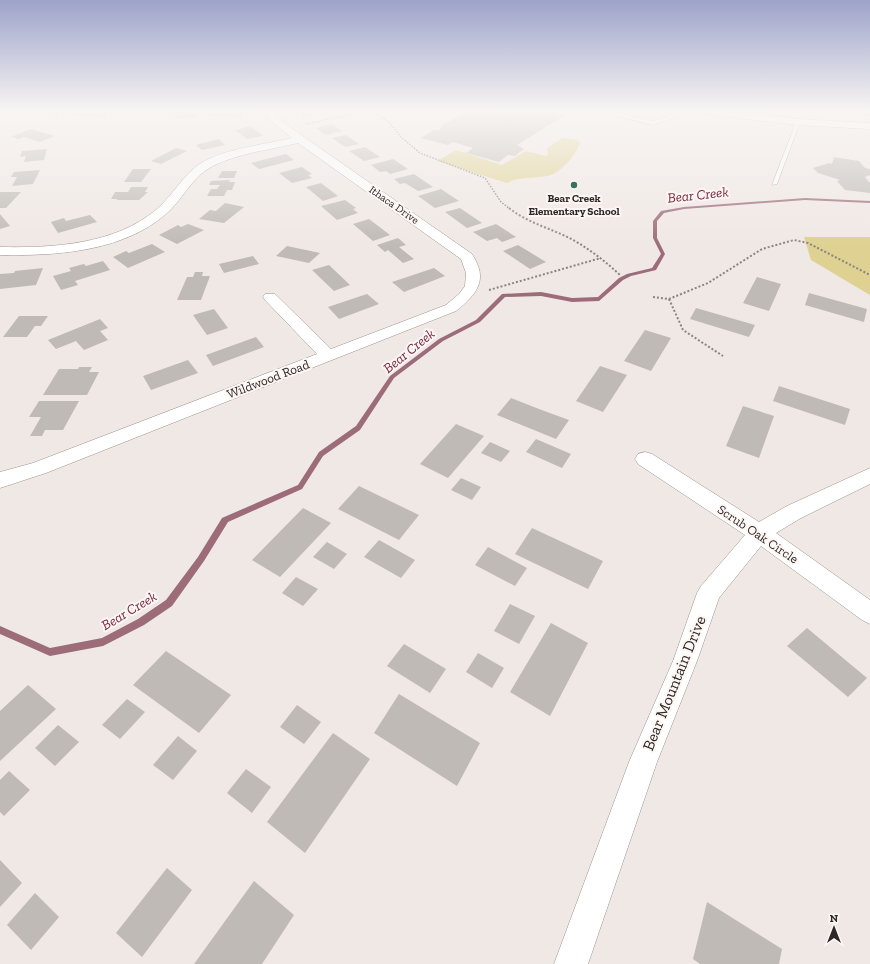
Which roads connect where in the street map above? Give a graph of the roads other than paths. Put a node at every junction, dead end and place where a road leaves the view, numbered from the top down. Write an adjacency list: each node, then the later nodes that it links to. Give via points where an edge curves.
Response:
1 (232, 156): 5 (street, via 196,171 173,201 141,226 116,236 55,250)
2 (324, 156): 6 (street, Ithaca Drive, via 467,258 473,268)
3 (785, 156): 4 (lane)
4 (774, 184)
5 (0, 251)
6 (473, 286): 8 (street, Wildwood Road, via 452,308)
7 (270, 297): 8 (street)
8 (329, 356): 11 (street, Wildwood Road, via 39,468)
9 (645, 459): 12 (street, Scrub Oak Circle)
10 (870, 475): 12 (street, Bear Mountain Drive, via 794,512)
11 (0, 480)
12 (759, 533): 13 (street, Scrub Oak Circle); 14 (street, Bear Mountain Drive, via 709,594 685,661 643,762)
13 (870, 613)
14 (571, 964)

